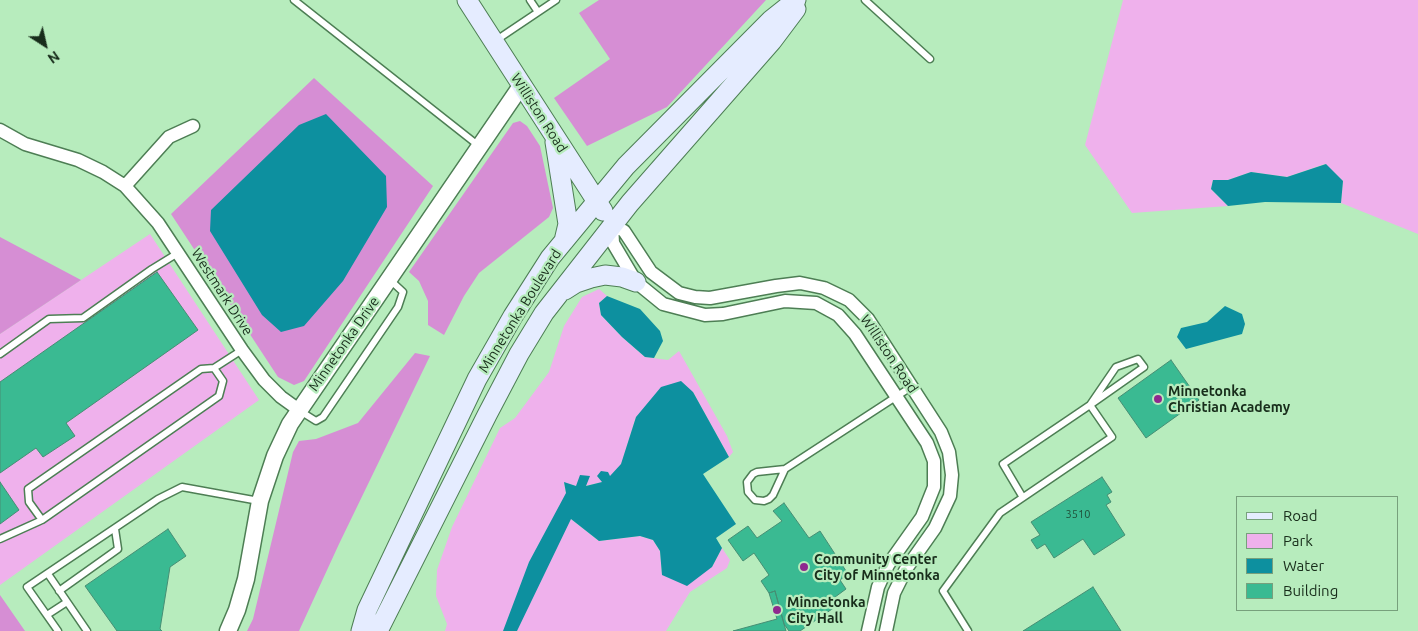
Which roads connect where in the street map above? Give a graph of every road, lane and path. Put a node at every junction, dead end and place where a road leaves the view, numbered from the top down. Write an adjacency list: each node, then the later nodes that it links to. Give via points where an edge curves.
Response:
1 (294, 0): 15 (lane)
2 (467, 0): 9 (main road, Williston Road)
3 (530, 0): 8 (lane)
4 (556, 0): 8 (lane)
5 (796, 0): 17 (main road, Minnetonka Boulevard, via 771,20 674,116)
6 (802, 0): 18 (main road, Minnetonka Boulevard, via 772,41)
7 (864, 0): 10 (lane)
8 (538, 12): 9 (lane)
9 (494, 42): 11 (main road, Williston Road)
10 (930, 59)
11 (521, 86): 14 (main road, Williston Road); 15 (street, Minnetonka Drive)
12 (193, 126): 16 (street, via 169,137)
13 (0, 130): 16 (street, Westmark Drive, via 25,144 78,160)
14 (554, 136): 17 (main road, Williston Road); 19 (main road, via 568,224)
15 (480, 147): 21 (street, Minnetonka Drive)
16 (125, 186): 20 (street, Westmark Drive, via 158,223)
17 (596, 201): 18 (main road, Williston Road); 19 (main road, Minnetonka Boulevard)
18 (612, 226): 22 (street, Williston Road, via 613,243); 23 (main road, Minnetonka Boulevard); 27 (street, Williston Road, via 624,231 651,272 680,292 695,297 710,298 800,284 824,288 849,300 868,319)
19 (564, 241): 44 (main road, Minnetonka Boulevard, via 528,293 478,379 367,610)
20 (178, 253): 24 (street, Westmark Drive); 25 (lane, via 83,318 49,320)
21 (389, 279): 30 (street, Minnetonka Drive); 30 (lane, via 403,292 398,307 350,378 323,417 316,421)
22 (636, 282): 23 (main road, via 604,275 576,283); 28 (street, Williston Road, via 663,304 705,315 785,301 816,304 838,315 855,334)
23 (558, 295): 45 (main road, Minnetonka Boulevard, via 508,374)
24 (242, 350): 26 (lane); 30 (street, Westmark Drive, via 264,380)
25 (0, 354)
26 (214, 368): 34 (lane, via 223,381 219,396); 34 (lane, via 201,369 28,488 29,502)
27 (911, 387): 28 (lane); 47 (street, Williston Road, via 941,432 949,452 950,496 935,528 906,569 894,593)
28 (897, 396): 31 (lane); 46 (street, Williston Road, via 928,443 934,461 934,487 922,517 888,565 878,587)
29 (1090, 405): 29 (lane, via 1144,367 1138,360 1116,367); 32 (lane, via 1003,464); 32 (lane, via 1112,437)
30 (299, 410): 33 (street, Minnetonka Drive, via 275,456)
31 (785, 469): 31 (lane, via 753,474 747,482 748,492 755,500 769,499)
32 (1022, 496): 48 (lane, via 1000,513 942,592)
33 (260, 501): 35 (lane, via 182,487 158,498); 43 (street, Minnetonka Drive, via 246,579)
34 (42, 520): 36 (lane)
35 (116, 529): 37 (lane); 38 (lane, via 118,549)
36 (0, 539)
37 (48, 574): 38 (lane); 40 (lane, via 27,587)
38 (60, 591): 39 (lane)
39 (66, 602): 40 (lane); 42 (lane)
40 (47, 615): 41 (lane)
41 (58, 631)
42 (87, 631)
43 (228, 631)
44 (361, 631)
45 (378, 631)
46 (868, 631)
47 (886, 631)
48 (968, 631)

